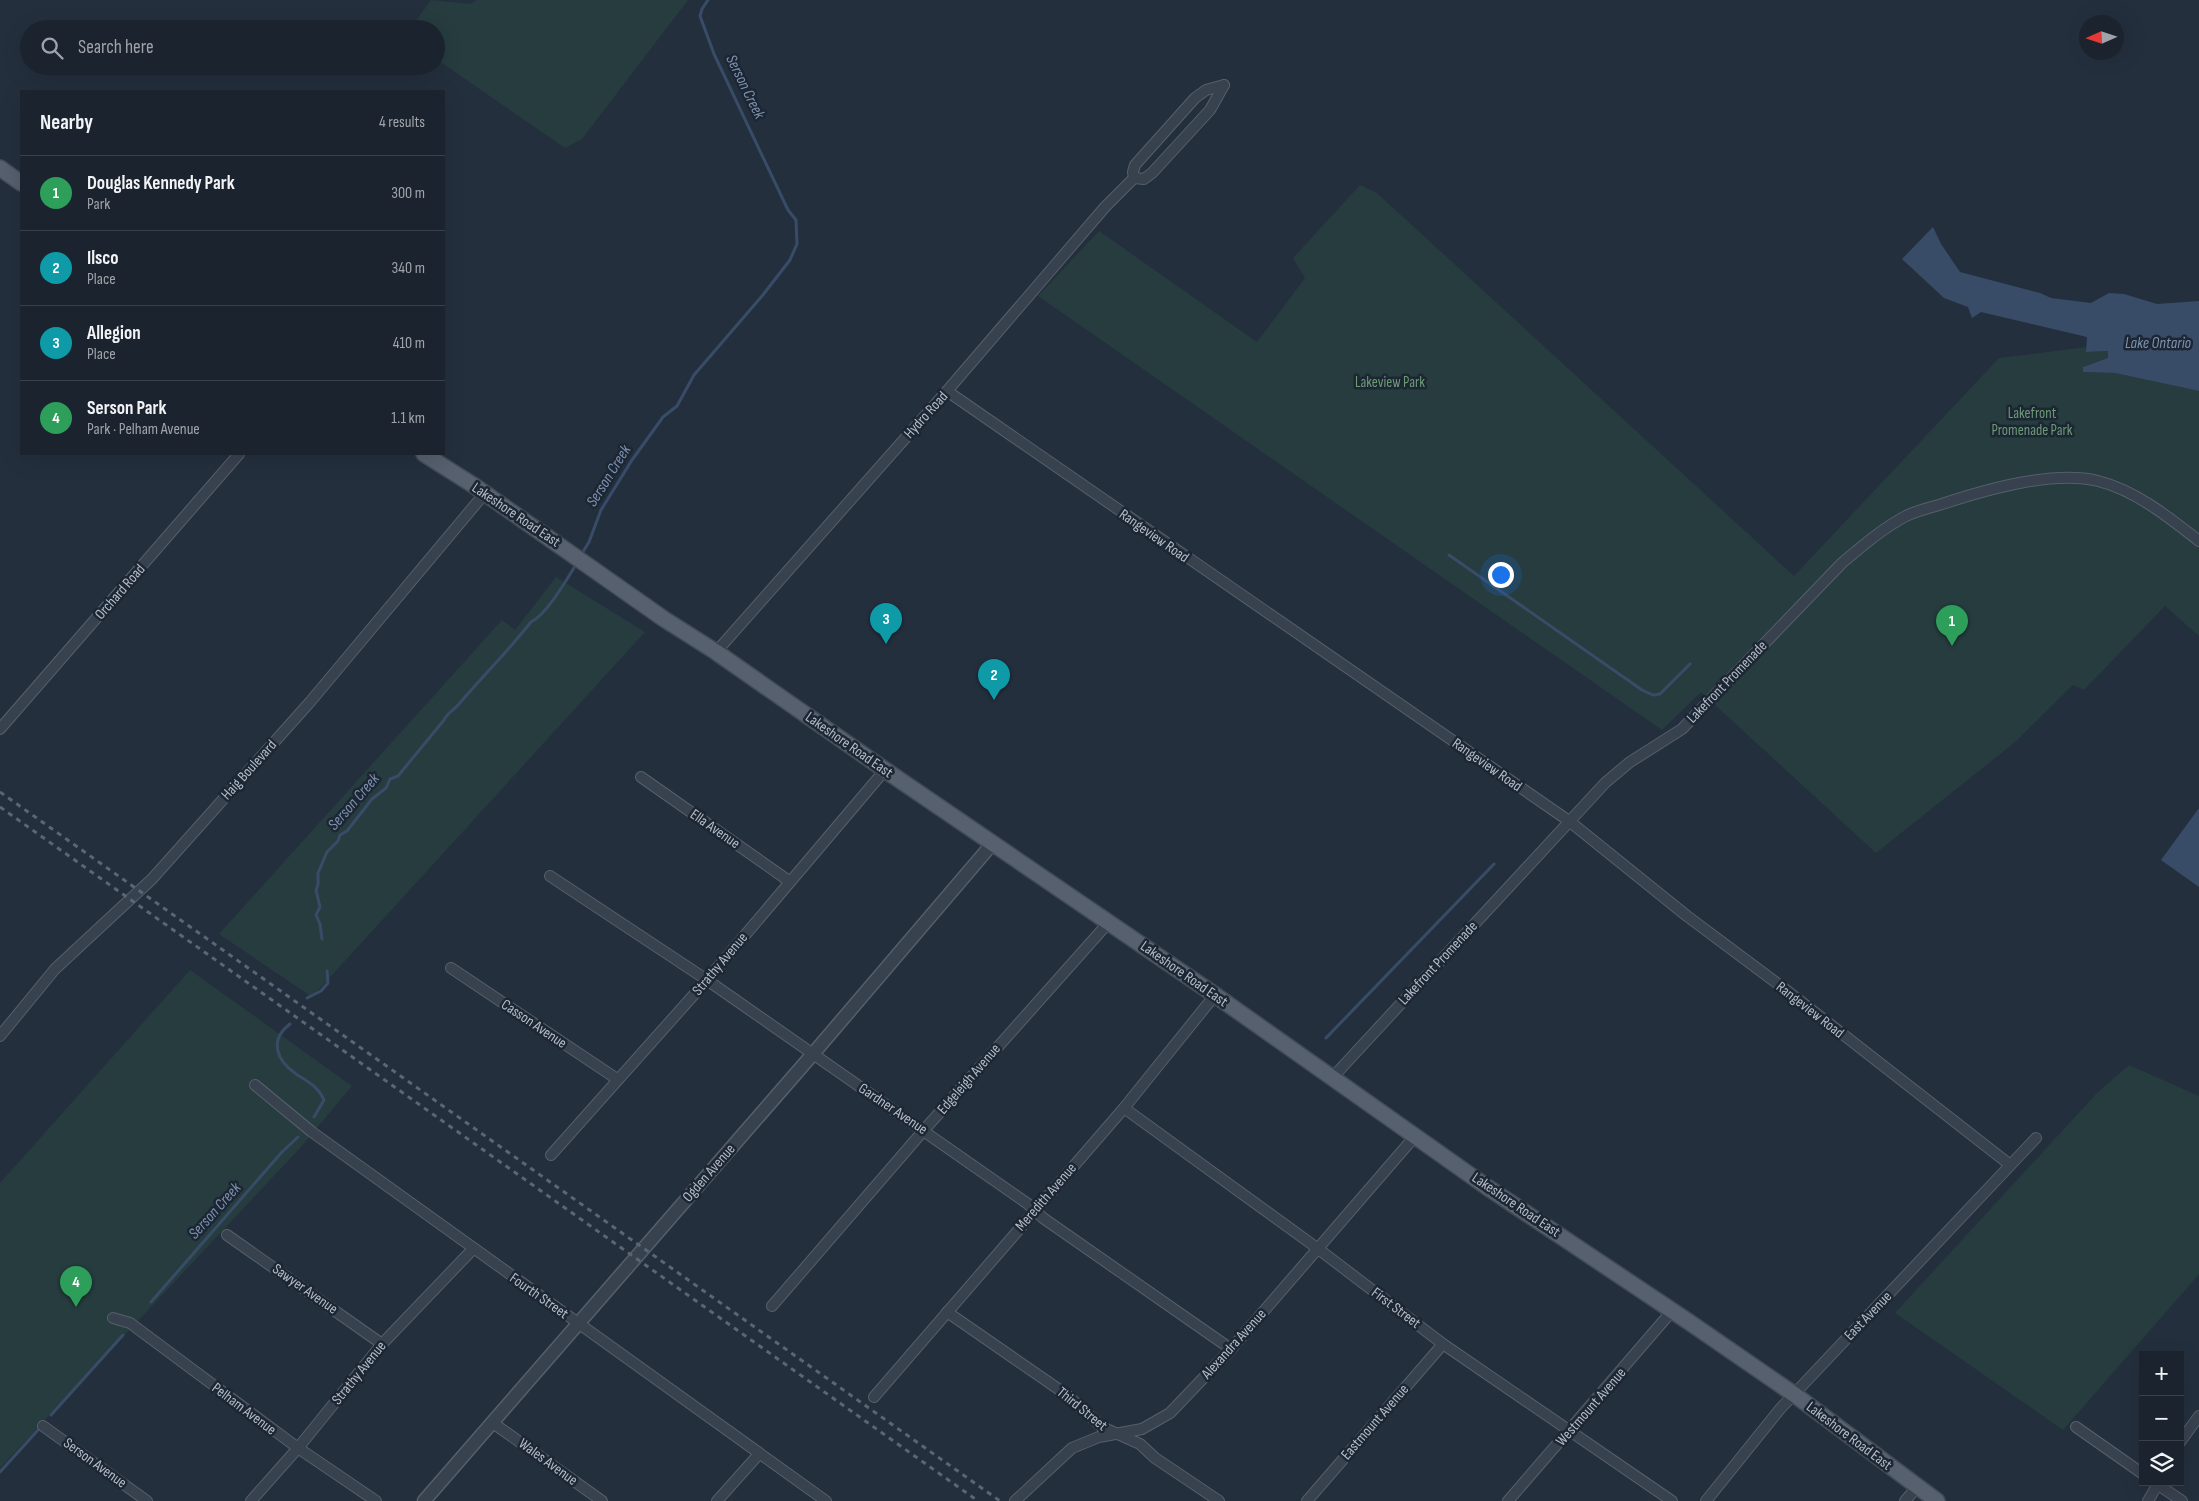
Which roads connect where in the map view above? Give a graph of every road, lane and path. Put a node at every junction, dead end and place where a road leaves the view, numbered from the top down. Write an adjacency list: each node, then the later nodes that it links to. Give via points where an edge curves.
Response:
1 (0, 168): 3 (main road)
2 (1134, 178): 2 (street, via 1144,178 1152,173 1210,110 1224,85 1206,90 1195,98 1135,165); 4 (street, Hydro Road, via 1085,228)
3 (20, 181)
4 (947, 391): 9 (street, Hydro Road); 13 (street, Rangeview Road)
5 (238, 455): 10 (street, Orchard Road)
6 (426, 455): 7 (main road, Lakeshore Road East)
7 (485, 494): 9 (main road, Lakeshore Road East); 21 (street, Haig Boulevard, via 310,702 152,879 55,969)
8 (2199, 541): 13 (street, Lakefront Promenade, via 2122,490 2098,481 2073,478 1992,489 1907,515 1842,563 1682,729 1630,762)
9 (716, 652): 11 (main road, Lakeshore Road East)
10 (0, 730)
11 (885, 770): 14 (main road, Lakeshore Road East); 16 (street, Strathy Avenue)
12 (641, 777): 16 (street, Ella Avenue)
13 (1569, 821): 23 (street, Lakefront Promenade); 31 (street, Rangeview Road)
14 (993, 844): 17 (main road, Lakeshore Road East); 22 (street, Ogden Avenue)
15 (550, 876): 19 (street, Gardner Avenue)
16 (789, 881): 19 (street, Strathy Avenue)
17 (1109, 922): 20 (main road, Lakeshore Road East); 27 (street, Edgeleigh Avenue)
18 (451, 968): 24 (street, Casson Avenue)
19 (707, 980): 22 (street, Gardner Avenue); 24 (street, Strathy Avenue)
20 (1216, 995): 23 (main road, Lakeshore Road East); 26 (street, Meredith Avenue)
21 (0, 1036)
22 (812, 1056): 27 (street, Gardner Avenue); 40 (street, Ogden Avenue)
23 (1333, 1078): 28 (main road, Lakeshore Road East)
24 (617, 1079): 30 (street, Strathy Avenue)
25 (256, 1085): 35 (street, Fourth Street, via 312,1132)
26 (1124, 1108): 32 (street, Meredith Avenue); 34 (street, First Street)
27 (924, 1130): 32 (street, Gardner Avenue); 36 (street, Edgeleigh Avenue)
28 (1416, 1135): 34 (street, Alexandra Avenue); 37 (main road, Lakeshore Road East, via 1487,1187)
29 (2036, 1138): 31 (street, East Avenue)
30 (551, 1156)
31 (2009, 1164): 44 (street, East Avenue)
32 (1035, 1210): 38 (street, Meredith Avenue); 43 (street, Gardner Avenue)
33 (227, 1235): 41 (street, Sawyer Avenue)
34 (1317, 1248): 42 (street, First Street); 43 (street, Alexandra Avenue)
35 (473, 1249): 40 (street, Fourth Street); 41 (street, Strathy Avenue)
36 (772, 1306)
37 (1672, 1311): 44 (main road, Lakeshore Road East); 50 (street, Westmount Avenue)
38 (947, 1312): 45 (street, Meredith Avenue); 51 (street, Third Street, via 1066,1395)
39 (113, 1318): 53 (street, Pelham Avenue, via 130,1323)
40 (579, 1324): 47 (street, Ogden Avenue); 54 (street, Fourth Street)
41 (382, 1344): 53 (street, Strathy Avenue)
42 (1443, 1344): 50 (street, First Street); 68 (street, Eastmount Avenue)
43 (1231, 1349): 51 (street, Alexandra Avenue, via 1170,1413 1142,1429)
44 (1794, 1395): 58 (main road, Lakeshore Road East); 71 (street, East Avenue)
45 (874, 1397)
46 (2199, 1416): 52 (street)
47 (494, 1422): 62 (street, Ogden Avenue); 63 (street, Wales Avenue)
48 (43, 1426): 59 (street, Serson Avenue)
49 (2076, 1427): 55 (street)
50 (1569, 1432): 69 (street, Westmount Avenue); 70 (street, First Street)
51 (1116, 1435): 66 (street, Alexandra Avenue, via 1098,1437 1072,1448); 67 (street, Third Street, via 1140,1444)
52 (2181, 1441)
53 (298, 1448): 60 (street, Strathy Avenue); 61 (street, Pelham Avenue)
54 (759, 1454): 64 (street); 65 (street, Fourth Street)
55 (2139, 1471)
56 (2156, 1486): 74 (street)
57 (2161, 1486): 75 (street)
58 (1917, 1487): 72 (street); 73 (main road, Lakeshore Road East)
59 (147, 1501)
60 (251, 1501)
61 (376, 1501)
62 (424, 1501)
63 (602, 1501)
64 (717, 1501)
65 (826, 1501)
66 (1015, 1501)
67 (1218, 1501)
68 (1307, 1501)
69 (1508, 1501)
70 (1672, 1501)
71 (1706, 1501)
72 (1905, 1501)
73 (1937, 1501)
74 (2148, 1501)
75 (2182, 1501)

